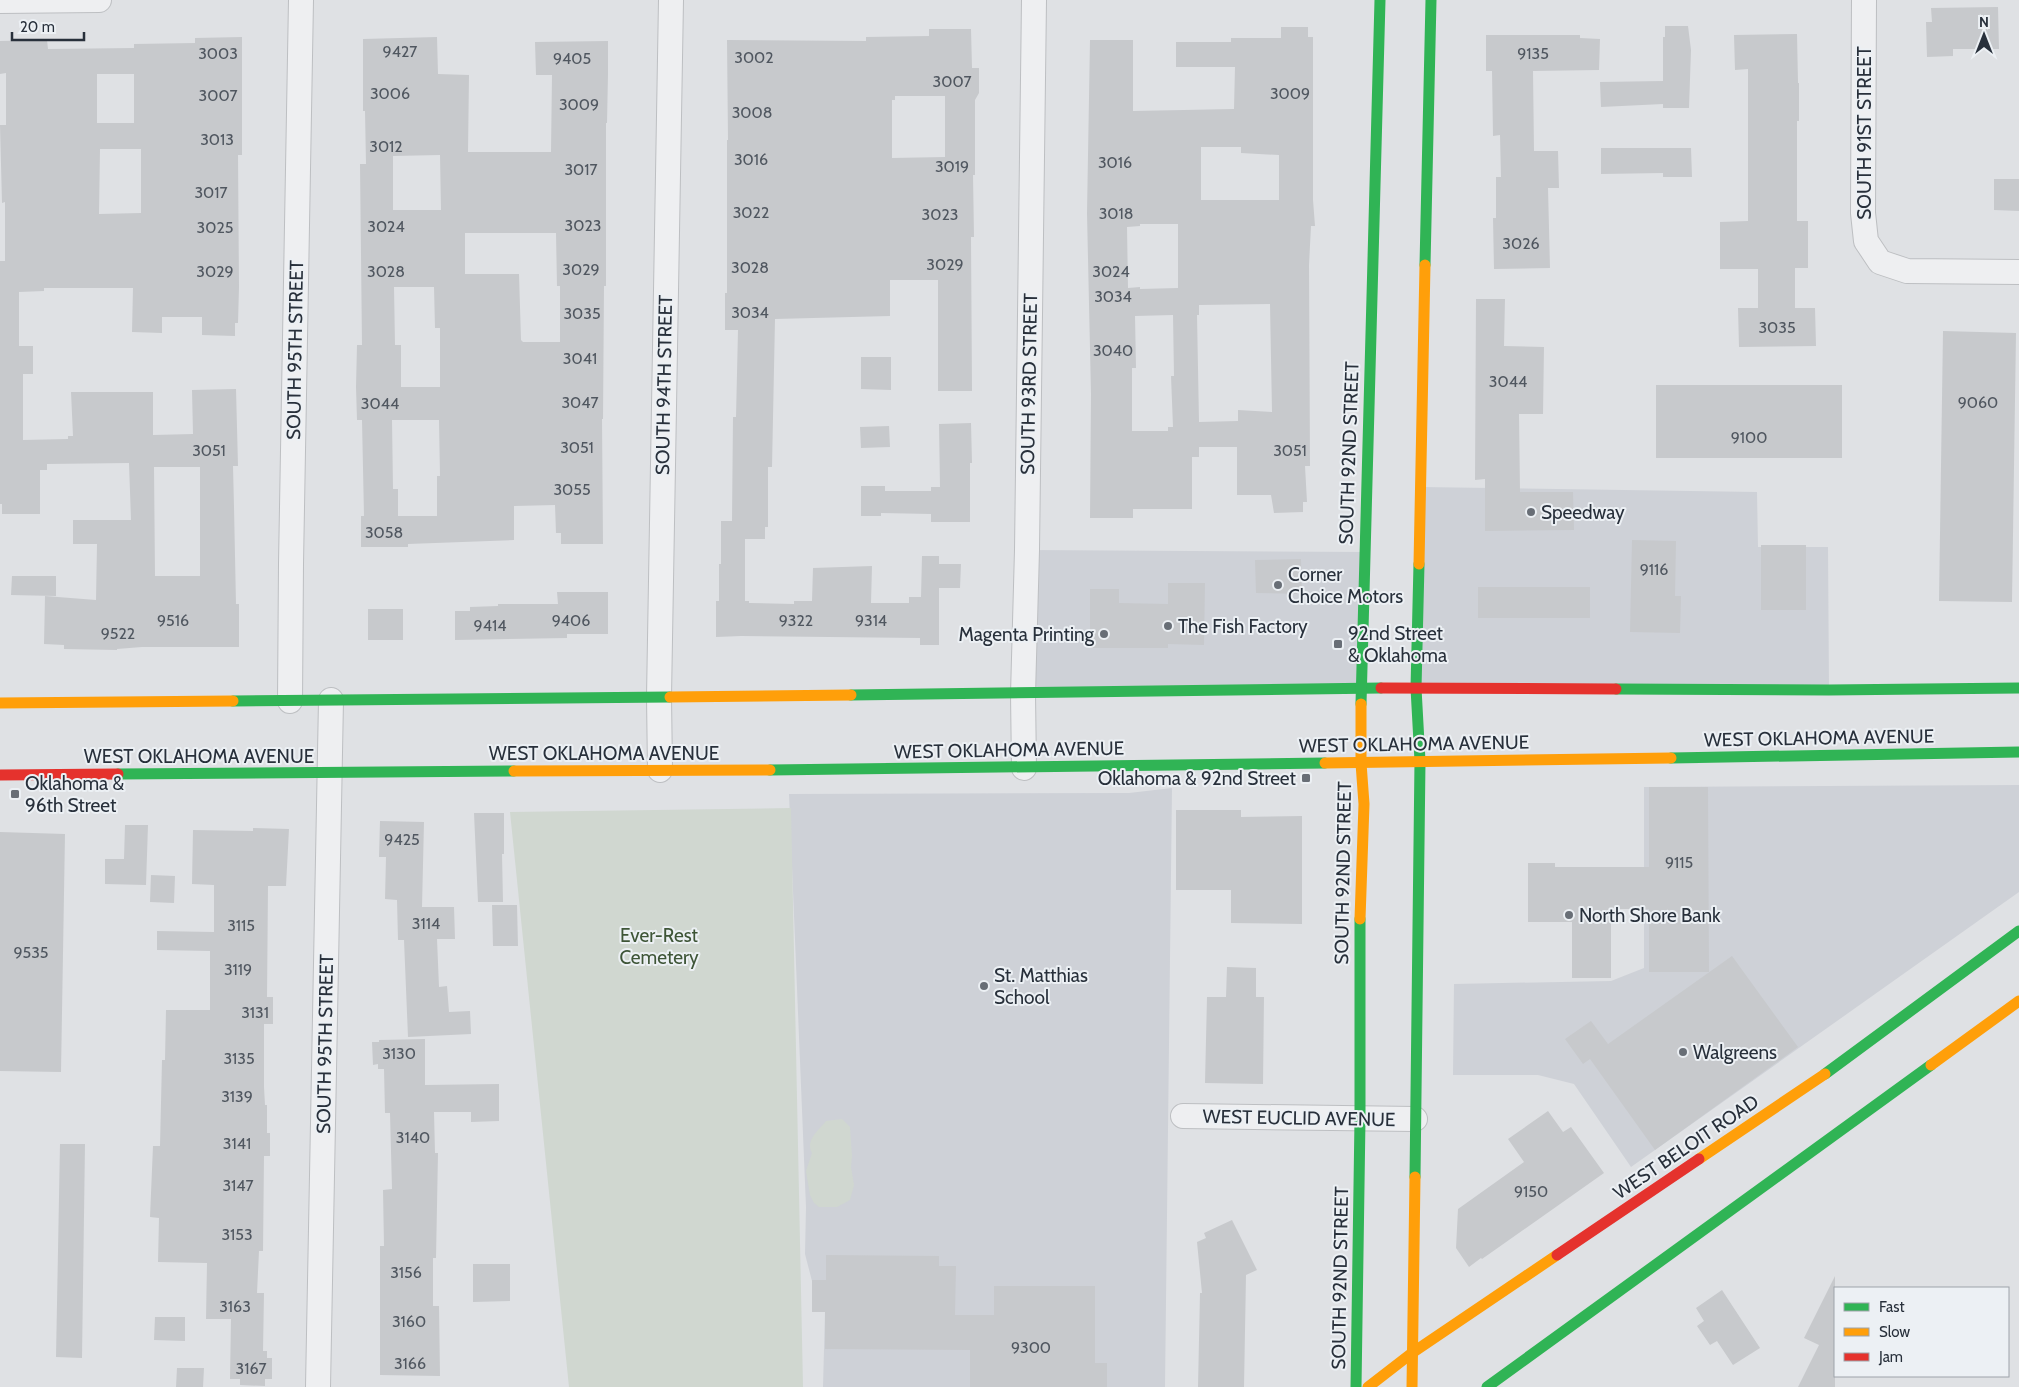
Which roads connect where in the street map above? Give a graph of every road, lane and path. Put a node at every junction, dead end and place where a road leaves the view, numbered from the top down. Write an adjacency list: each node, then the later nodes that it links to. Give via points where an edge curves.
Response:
1 (99, 0): 8 (street)
2 (301, 0): 15 (street, SOUTH 95TH STREET)
3 (671, 0): 14 (street, SOUTH 94TH STREET)
4 (1034, 0): 13 (street, SOUTH 93RD STREET)
5 (1380, 0): 12 (main road, SOUTH 92ND STREET)
6 (1432, 0): 10 (main road)
7 (1864, 0): 9 (street, SOUTH 91ST STREET, via 1863,213 1866,242 1880,262 1907,271)
8 (0, 1)
9 (2019, 272)
10 (1416, 688): 11 (main road); 12 (main road); 19 (main road)
11 (2019, 688)
12 (1361, 689): 13 (main road); 20 (main road, SOUTH 92ND STREET)
13 (1023, 694): 14 (main road); 21 (street, SOUTH 93RD STREET)
14 (659, 697): 16 (main road); 22 (street, SOUTH 94TH STREET)
15 (290, 700): 16 (main road); 17 (main road)
16 (331, 700): 23 (street, SOUTH 95TH STREET)
17 (0, 703)
18 (2019, 752): 19 (main road, WEST OKLAHOMA AVENUE)
19 (1420, 761): 20 (main road, WEST OKLAHOMA AVENUE); 29 (main road)
20 (1361, 763): 21 (main road, WEST OKLAHOMA AVENUE); 28 (main road, SOUTH 92ND STREET, via 1364,804 1359,940)
21 (1024, 768): 22 (main road, WEST OKLAHOMA AVENUE)
22 (660, 770): 23 (main road, WEST OKLAHOMA AVENUE)
23 (331, 773): 24 (main road, WEST OKLAHOMA AVENUE); 31 (street, SOUTH 95TH STREET)
24 (0, 775)
25 (2019, 931): 30 (main road, WEST BELOIT ROAD, via 1837,1066)
26 (2019, 1001): 35 (main road)
27 (1183, 1116): 28 (street, WEST EUCLID AVENUE)
28 (1360, 1119): 29 (street, WEST EUCLID AVENUE); 32 (main road, SOUTH 92ND STREET)
29 (1415, 1119): 30 (main road)
30 (1412, 1353): 33 (main road, WEST BELOIT ROAD); 34 (main road)
31 (318, 1387)
32 (1356, 1387)
33 (1368, 1387)
34 (1412, 1387)
35 (1487, 1387)

